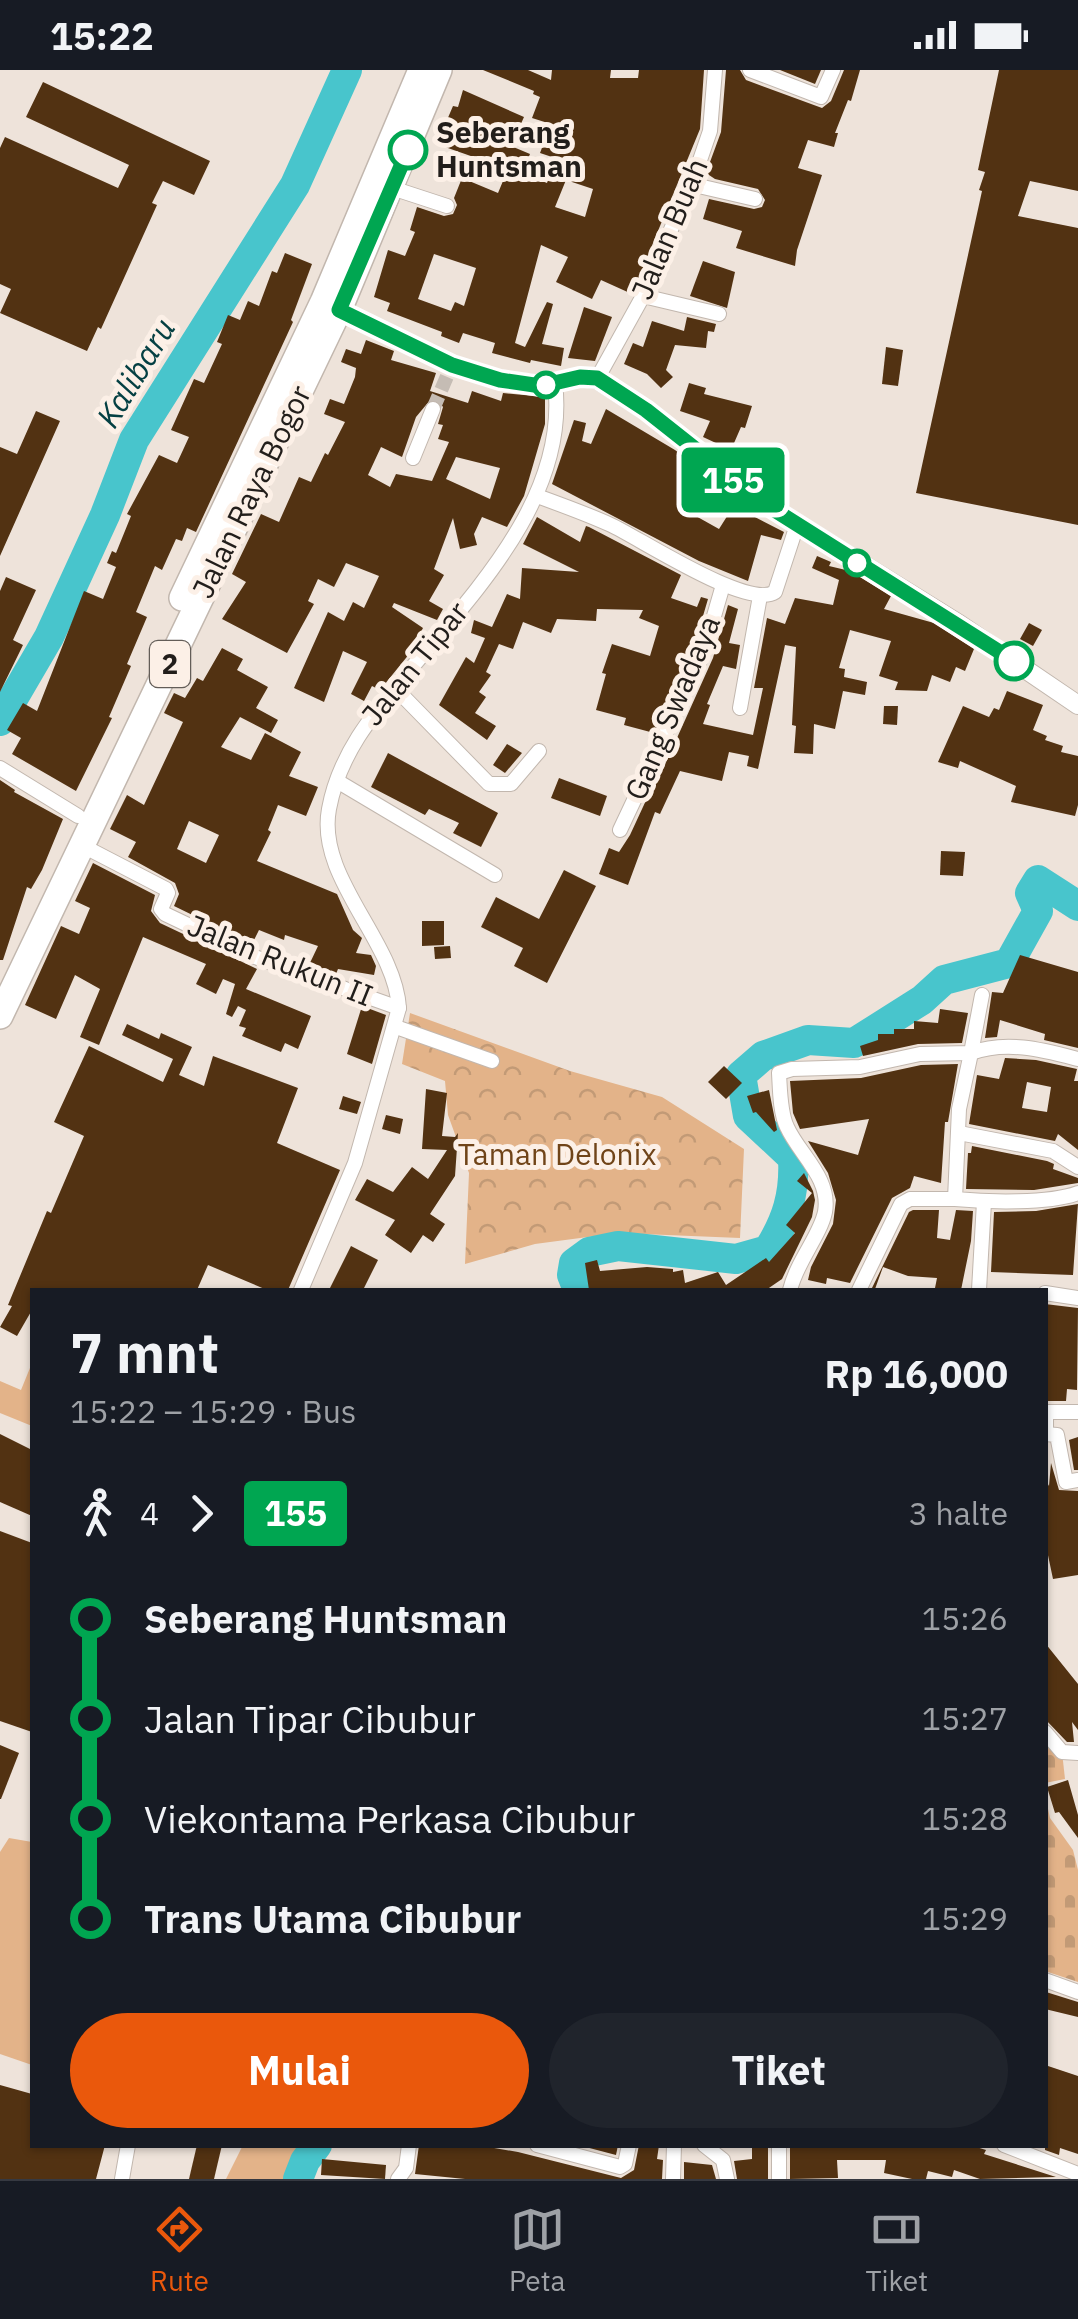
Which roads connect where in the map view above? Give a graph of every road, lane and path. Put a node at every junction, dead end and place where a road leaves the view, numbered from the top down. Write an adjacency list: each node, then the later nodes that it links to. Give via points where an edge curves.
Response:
1 (421, 70): 7 (highway, Jalan Raya Bogor / 2)
2 (439, 70): 7 (highway, Jalan Raya Bogor / 2)
3 (715, 70): 6 (street, Jalan Buah, via 710,131)
4 (750, 70): 5 (street, via 821,97)
5 (833, 70)
6 (690, 184): 8 (street); 10 (street, Jalan Buah)
7 (383, 195): 9 (street); 11 (highway, Jalan Raya Bogor / 2)
8 (755, 199)
9 (447, 206)
10 (643, 296): 12 (street); 13 (street, Jalan Buah)
11 (331, 306): 14 (street, via 450,370 516,384); 27 (highway, Jalan Raya Bogor / 2); 29 (highway, Jalan Raya Bogor / 2)
12 (720, 314)
13 (597, 378): 14 (street); 18 (street)
14 (556, 383): 17 (street, Jalan Tipar, via 557,434)
15 (434, 409): 16 (street)
16 (413, 458)
17 (537, 496): 19 (street, via 605,522); 21 (street, Jalan Tipar, via 473,592)
18 (796, 525): 20 (street, via 775,592); 22 (street)
19 (723, 584): 20 (street); 28 (street, Gang Swadaya, via 703,654)
20 (760, 596): 23 (street)
21 (395, 688): 24 (street, via 490,784 512,784); 26 (street, Jalan Tipar, via 354,742)
22 (1078, 705)
23 (740, 708)
24 (539, 751)
25 (0, 768): 27 (street)
26 (337, 782): 30 (street); 33 (street, Jalan Tipar, via 328,813 331,847 394,982)
27 (78, 816): 31 (highway, Jalan Raya Bogor / 2)
28 (620, 830)
29 (82, 846): 31 (highway, Jalan Raya Bogor / 2); 33 (street, Jalan Rukun II, via 166,889 162,912 256,957)
30 (495, 875)
31 (10, 970): 34 (highway, Jalan Raya Bogor / 2)
32 (982, 995): 36 (street)
33 (399, 1008): 35 (street, Jalan Tipar)
34 (0, 1016)
35 (396, 1026): 38 (street); 44 (street, Jalan Tipar, via 356,1163)
36 (972, 1053): 37 (street, via 1020,1046); 39 (street); 45 (street, via 780,1073 785,1124 809,1158 825,1207)
37 (1078, 1059)
38 (492, 1061)
39 (959, 1133): 40 (street, via 1057,1152); 42 (street)
40 (1078, 1167)
41 (1078, 1193): 43 (street)
42 (955, 1198): 43 (street); 46 (street, via 901,1204)
43 (984, 1202): 47 (street)
44 (303, 1288)
45 (790, 1288)
46 (860, 1288)
47 (978, 1288)
48 (1048, 1293): 49 (street)
49 (1078, 1298)
50 (1048, 1412): 51 (street)
51 (1078, 1412)
52 (1048, 1434): 53 (street, via 1057,1436 1066,1482)
53 (1078, 1480)
54 (1048, 1736): 55 (street, via 1062,1752)
55 (1078, 1753)
56 (1048, 1981): 57 (street)
57 (1078, 1992)
58 (127, 2148): 67 (street)
59 (409, 2148): 68 (street)
60 (548, 2148): 61 (street, via 620,2166)
61 (628, 2148)
62 (674, 2148): 69 (street)
63 (708, 2148): 70 (street, via 723,2160)
64 (779, 2148): 71 (street)
65 (1012, 2148): 66 (street)
66 (1078, 2174)
67 (122, 2179)
68 (398, 2179)
69 (673, 2179)
70 (727, 2179)
71 (779, 2179)

